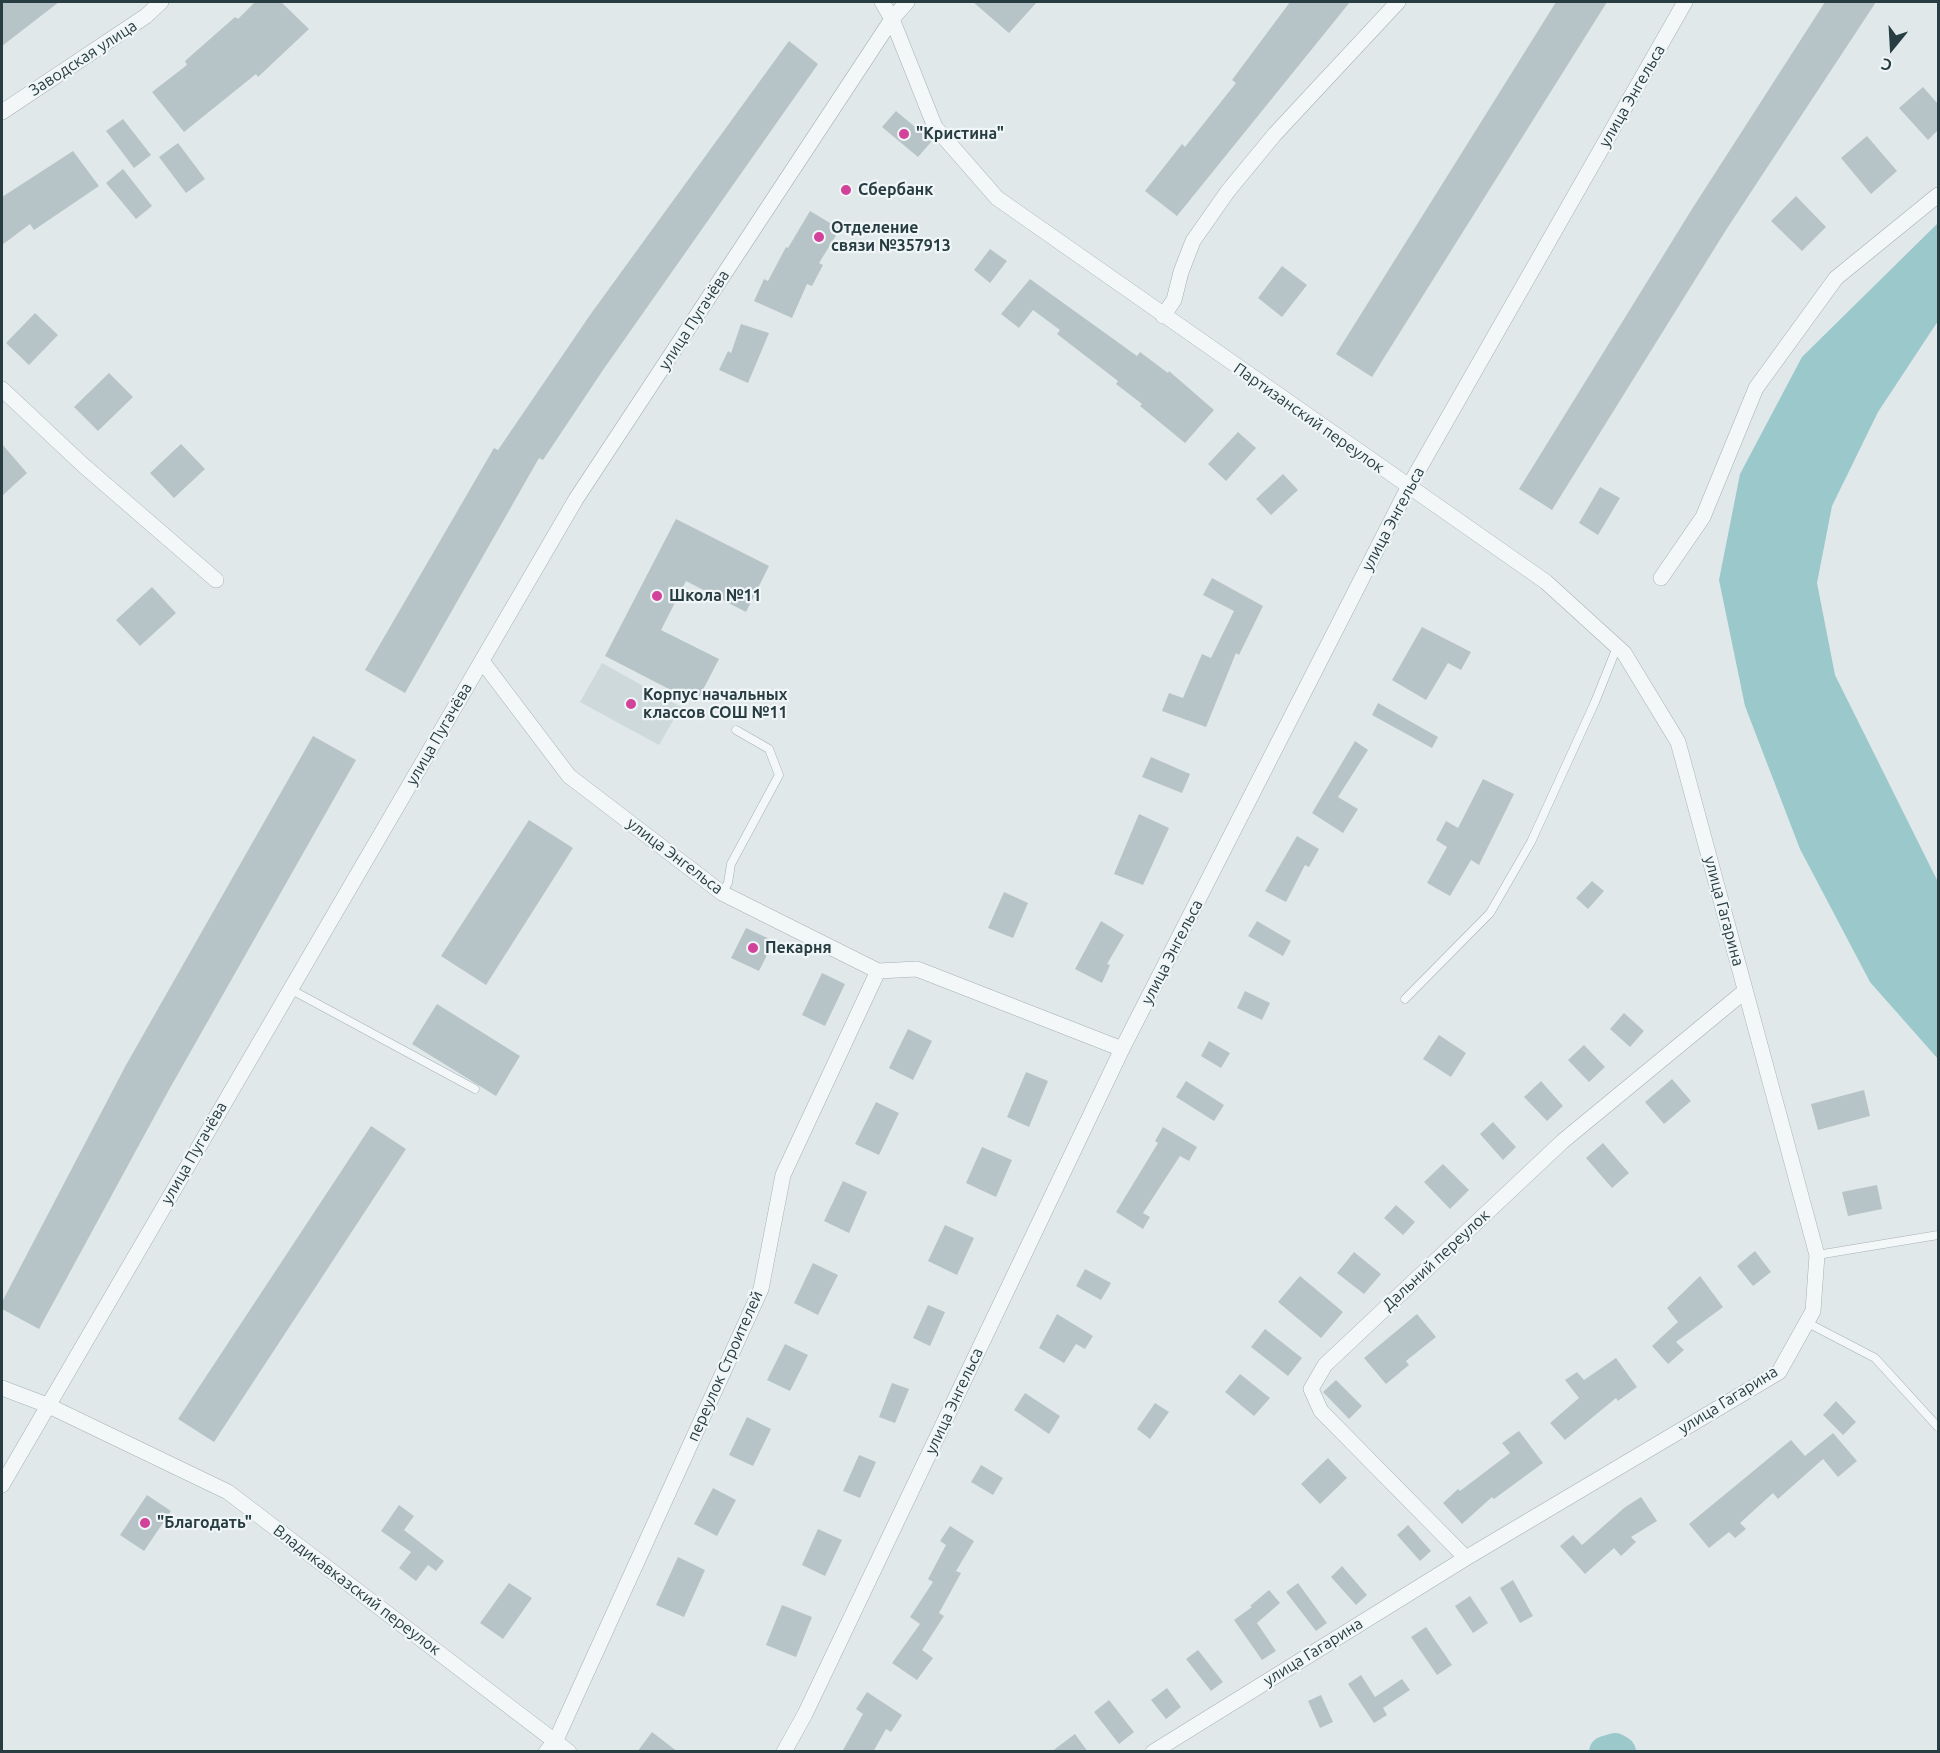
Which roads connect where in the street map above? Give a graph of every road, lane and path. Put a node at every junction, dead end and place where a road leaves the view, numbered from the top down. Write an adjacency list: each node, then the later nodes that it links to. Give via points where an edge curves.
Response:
1 (161, 2): 7 (street, Заводская улица)
2 (882, 2): 6 (street, Партизанский переулок)
3 (907, 2): 6 (street, улица Пугачёва)
4 (1398, 2): 9 (street, via 1275,134 1228,191 1192,241 1174,300)
5 (1686, 2): 11 (street, улица Энгельса)
6 (892, 19): 9 (street, Партизанский переулок, via 935,127 998,198); 15 (street, улица Пугачёва, via 576,499)
7 (2, 112)
8 (1938, 195): 12 (street, via 1836,278 1762,379 1703,517)
9 (1162, 316): 11 (street, Партизанский переулок)
10 (2, 389): 13 (street)
11 (1408, 488): 14 (street, Партизанский переулок, via 1546,582); 22 (street, улица Энгельса)
12 (1661, 578)
13 (216, 580)
14 (1621, 650): 20 (street, улица Гагарина, via 1678,742); 21 (lane, via 1531,842 1490,913)
15 (482, 661): 17 (street, улица Энгельса, via 569,776); 19 (street, улица Пугачёва, via 423,770)
16 (736, 730): 17 (lane, via 768,749 779,776 731,864)
17 (722, 893): 18 (street, улица Энгельса)
18 (878, 971): 22 (street, улица Энгельса, via 917,969); 32 (street, переулок Строителей, via 783,1175 760,1289)
19 (290, 989): 23 (lane); 28 (street, улица Пугачёва)
20 (1745, 991): 25 (street, улица Гагарина); 31 (street, Дальний переулок, via 1563,1141 1325,1365 1311,1389 1321,1411)
21 (1405, 999)
22 (1122, 1049): 34 (street, улица Энгельса)
23 (475, 1089)
24 (1938, 1235): 25 (lane)
25 (1817, 1255): 26 (street, улица Гагарина, via 1812,1311)
26 (1806, 1322): 29 (lane, via 1875,1358); 31 (street, улица Гагарина, via 1779,1372)
27 (2, 1388): 28 (street, Владикавказский переулок)
28 (47, 1406): 30 (street, улица Пугачёва); 32 (street, Владикавказский переулок, via 228,1492)
29 (1938, 1427)
30 (2, 1485)
31 (1466, 1558): 35 (street, улица Гагарина)
32 (551, 1746): 33 (street, Владикавказский переулок)
33 (569, 1752)
34 (784, 1752)
35 (1153, 1752)

